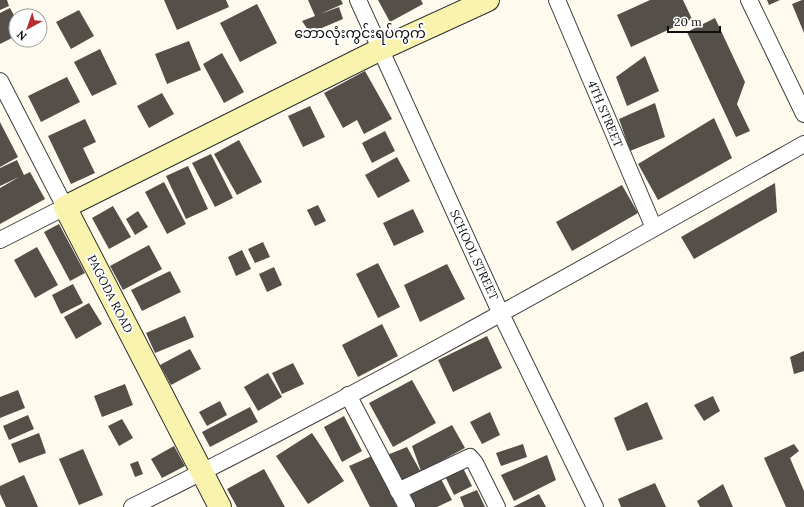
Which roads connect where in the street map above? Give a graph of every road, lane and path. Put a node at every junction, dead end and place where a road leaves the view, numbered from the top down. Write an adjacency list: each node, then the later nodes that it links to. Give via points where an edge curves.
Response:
1 (358, 0): 5 (street, SCHOOL STREET)
2 (488, 0): 5 (main road)
3 (557, 0): 10 (street, 4TH STREET)
4 (749, 0): 7 (street)
5 (380, 49): 9 (main road); 12 (street, SCHOOL STREET)
6 (0, 81): 9 (street, PAGODA ROAD)
7 (804, 114)
8 (804, 144): 10 (street)
9 (65, 207): 11 (street); 14 (main road, PAGODA ROAD)
10 (654, 228): 12 (street)
11 (0, 240)
12 (501, 314): 13 (street); 20 (street, SCHOOL STREET)
13 (348, 395): 14 (street); 15 (street)
14 (202, 473): 16 (street); 17 (main road, PAGODA ROAD)
15 (398, 492): 18 (street); 19 (street, via 470,457)
16 (132, 507)
17 (220, 507)
18 (407, 507)
19 (497, 507)
20 (595, 507)

